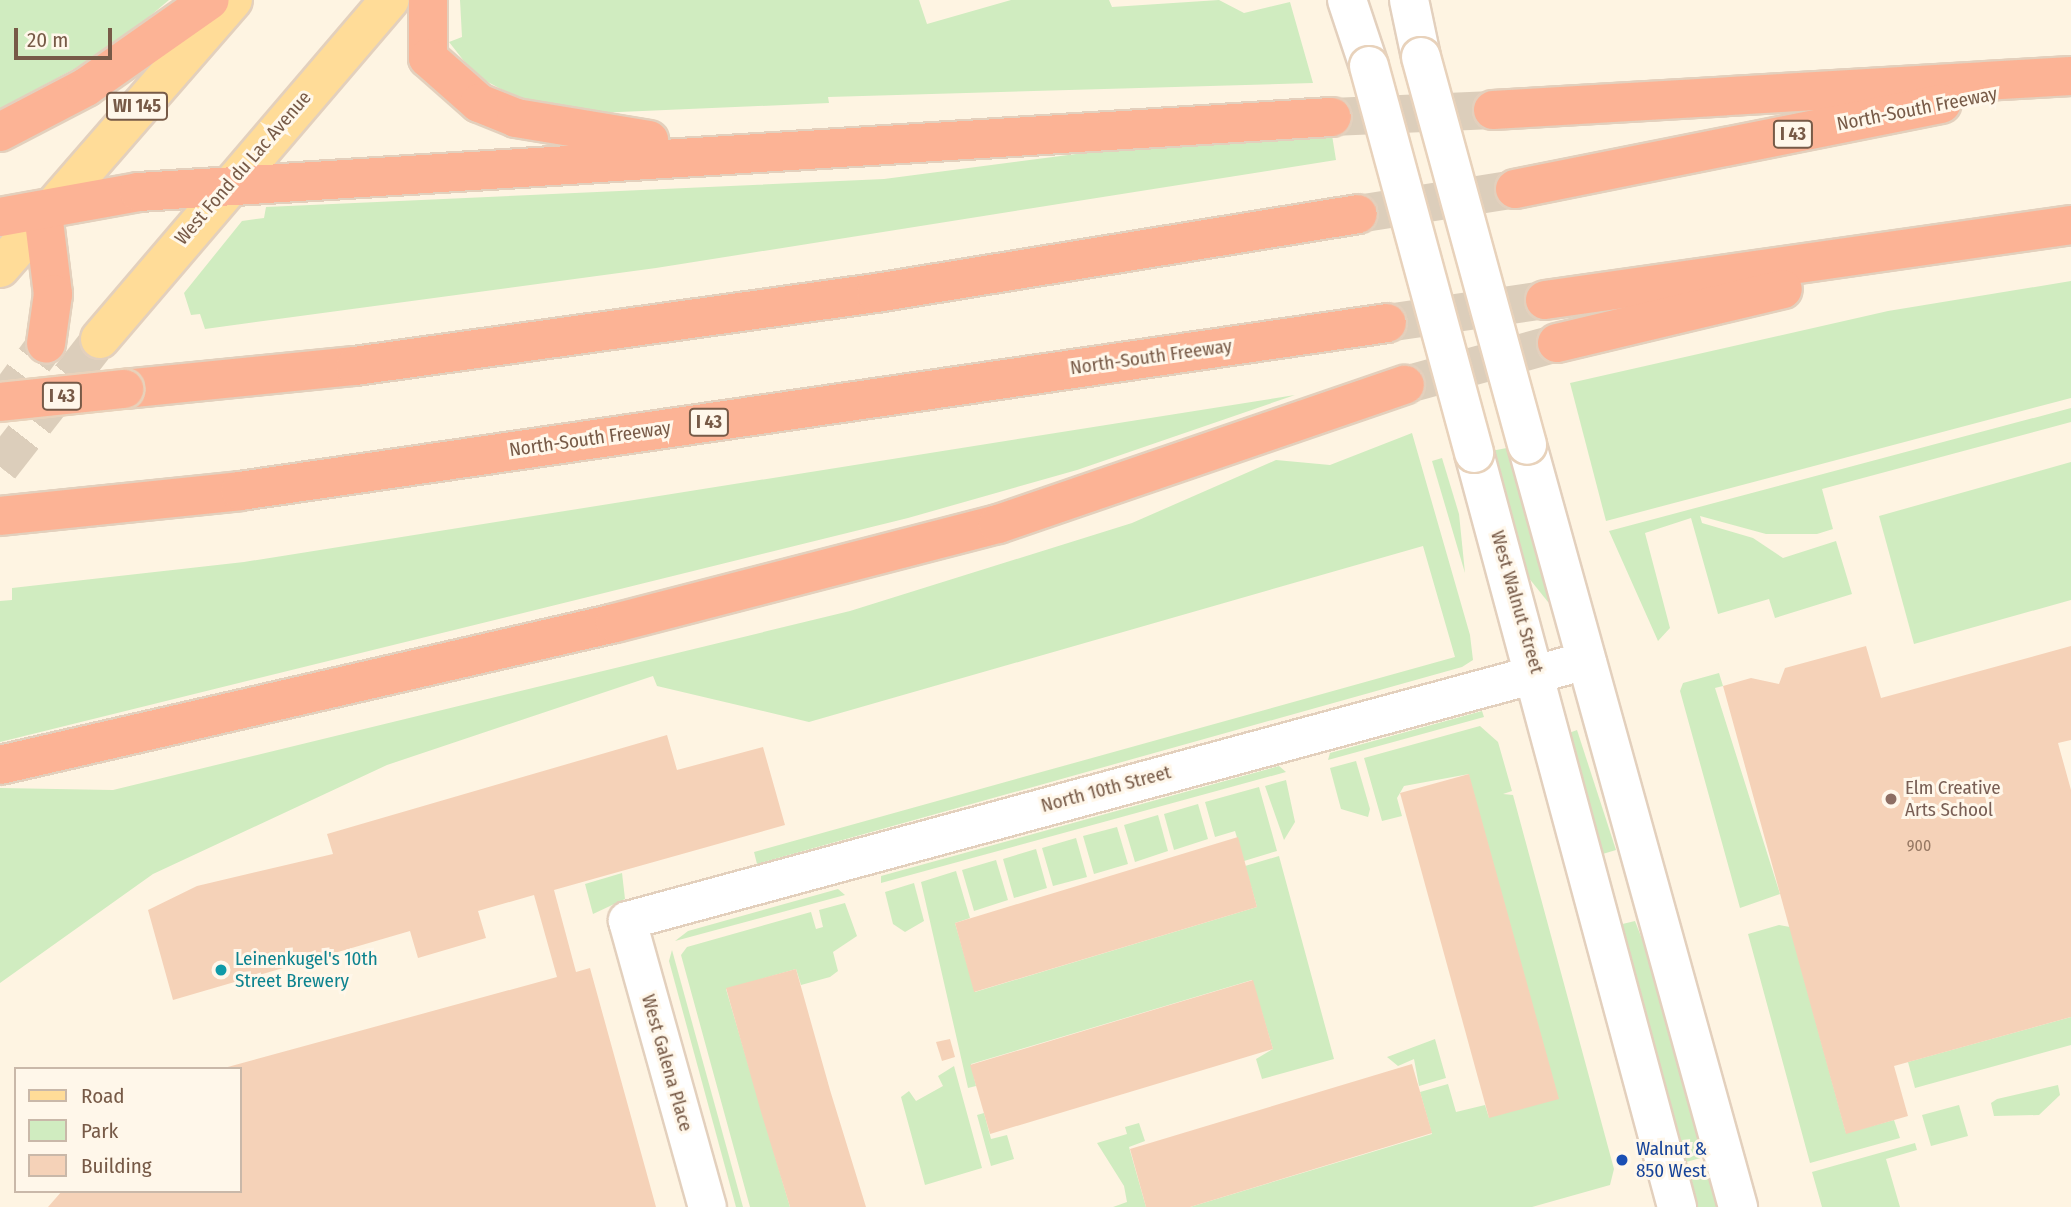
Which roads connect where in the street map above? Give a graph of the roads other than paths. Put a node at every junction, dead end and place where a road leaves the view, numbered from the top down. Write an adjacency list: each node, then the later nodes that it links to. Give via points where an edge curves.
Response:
1 (210, 0): 10 (highway, via 86,87)
2 (233, 0): 14 (main road, WI 145)
3 (390, 0): 12 (main road, West Fond du Lac Avenue)
4 (428, 0): 11 (highway, via 428,58 480,103 516,118)
5 (1347, 0): 28 (main road, West Walnut Street, bridge)
6 (1409, 0): 27 (main road, bridge)
7 (2071, 77): 8 (highway); 13 (highway, North-South Freeway / I 43)
8 (1493, 110)
9 (1332, 117): 11 (highway)
10 (0, 132)
11 (731, 151): 12 (highway)
12 (225, 186): 14 (highway, via 139,192); 21 (main road, West Fond du Lac Avenue)
13 (1515, 189)
14 (43, 213): 16 (highway); 18 (main road, WI 145); 23 (highway, via 53,295)
15 (1358, 214): 25 (highway, I 43, bridge, via 876,293 355,366)
16 (0, 217)
17 (2071, 225): 19 (highway); 22 (highway)
18 (0, 268)
19 (1545, 300)
20 (1387, 323): 26 (highway, North-South Freeway / I 43, via 254,489)
21 (100, 339)
22 (1557, 343)
23 (46, 344)
24 (1405, 385): 29 (highway, via 998,524 615,623)
25 (0, 402)
26 (15, 514)
27 (1586, 660): 28 (street, North 10th Street); 33 (main road)
28 (1537, 673): 30 (street, North 10th Street); 32 (main road, West Walnut Street)
29 (0, 765)
30 (627, 920): 31 (street, West Galena Place)
31 (707, 1207)
32 (1677, 1207)
33 (1738, 1207)

